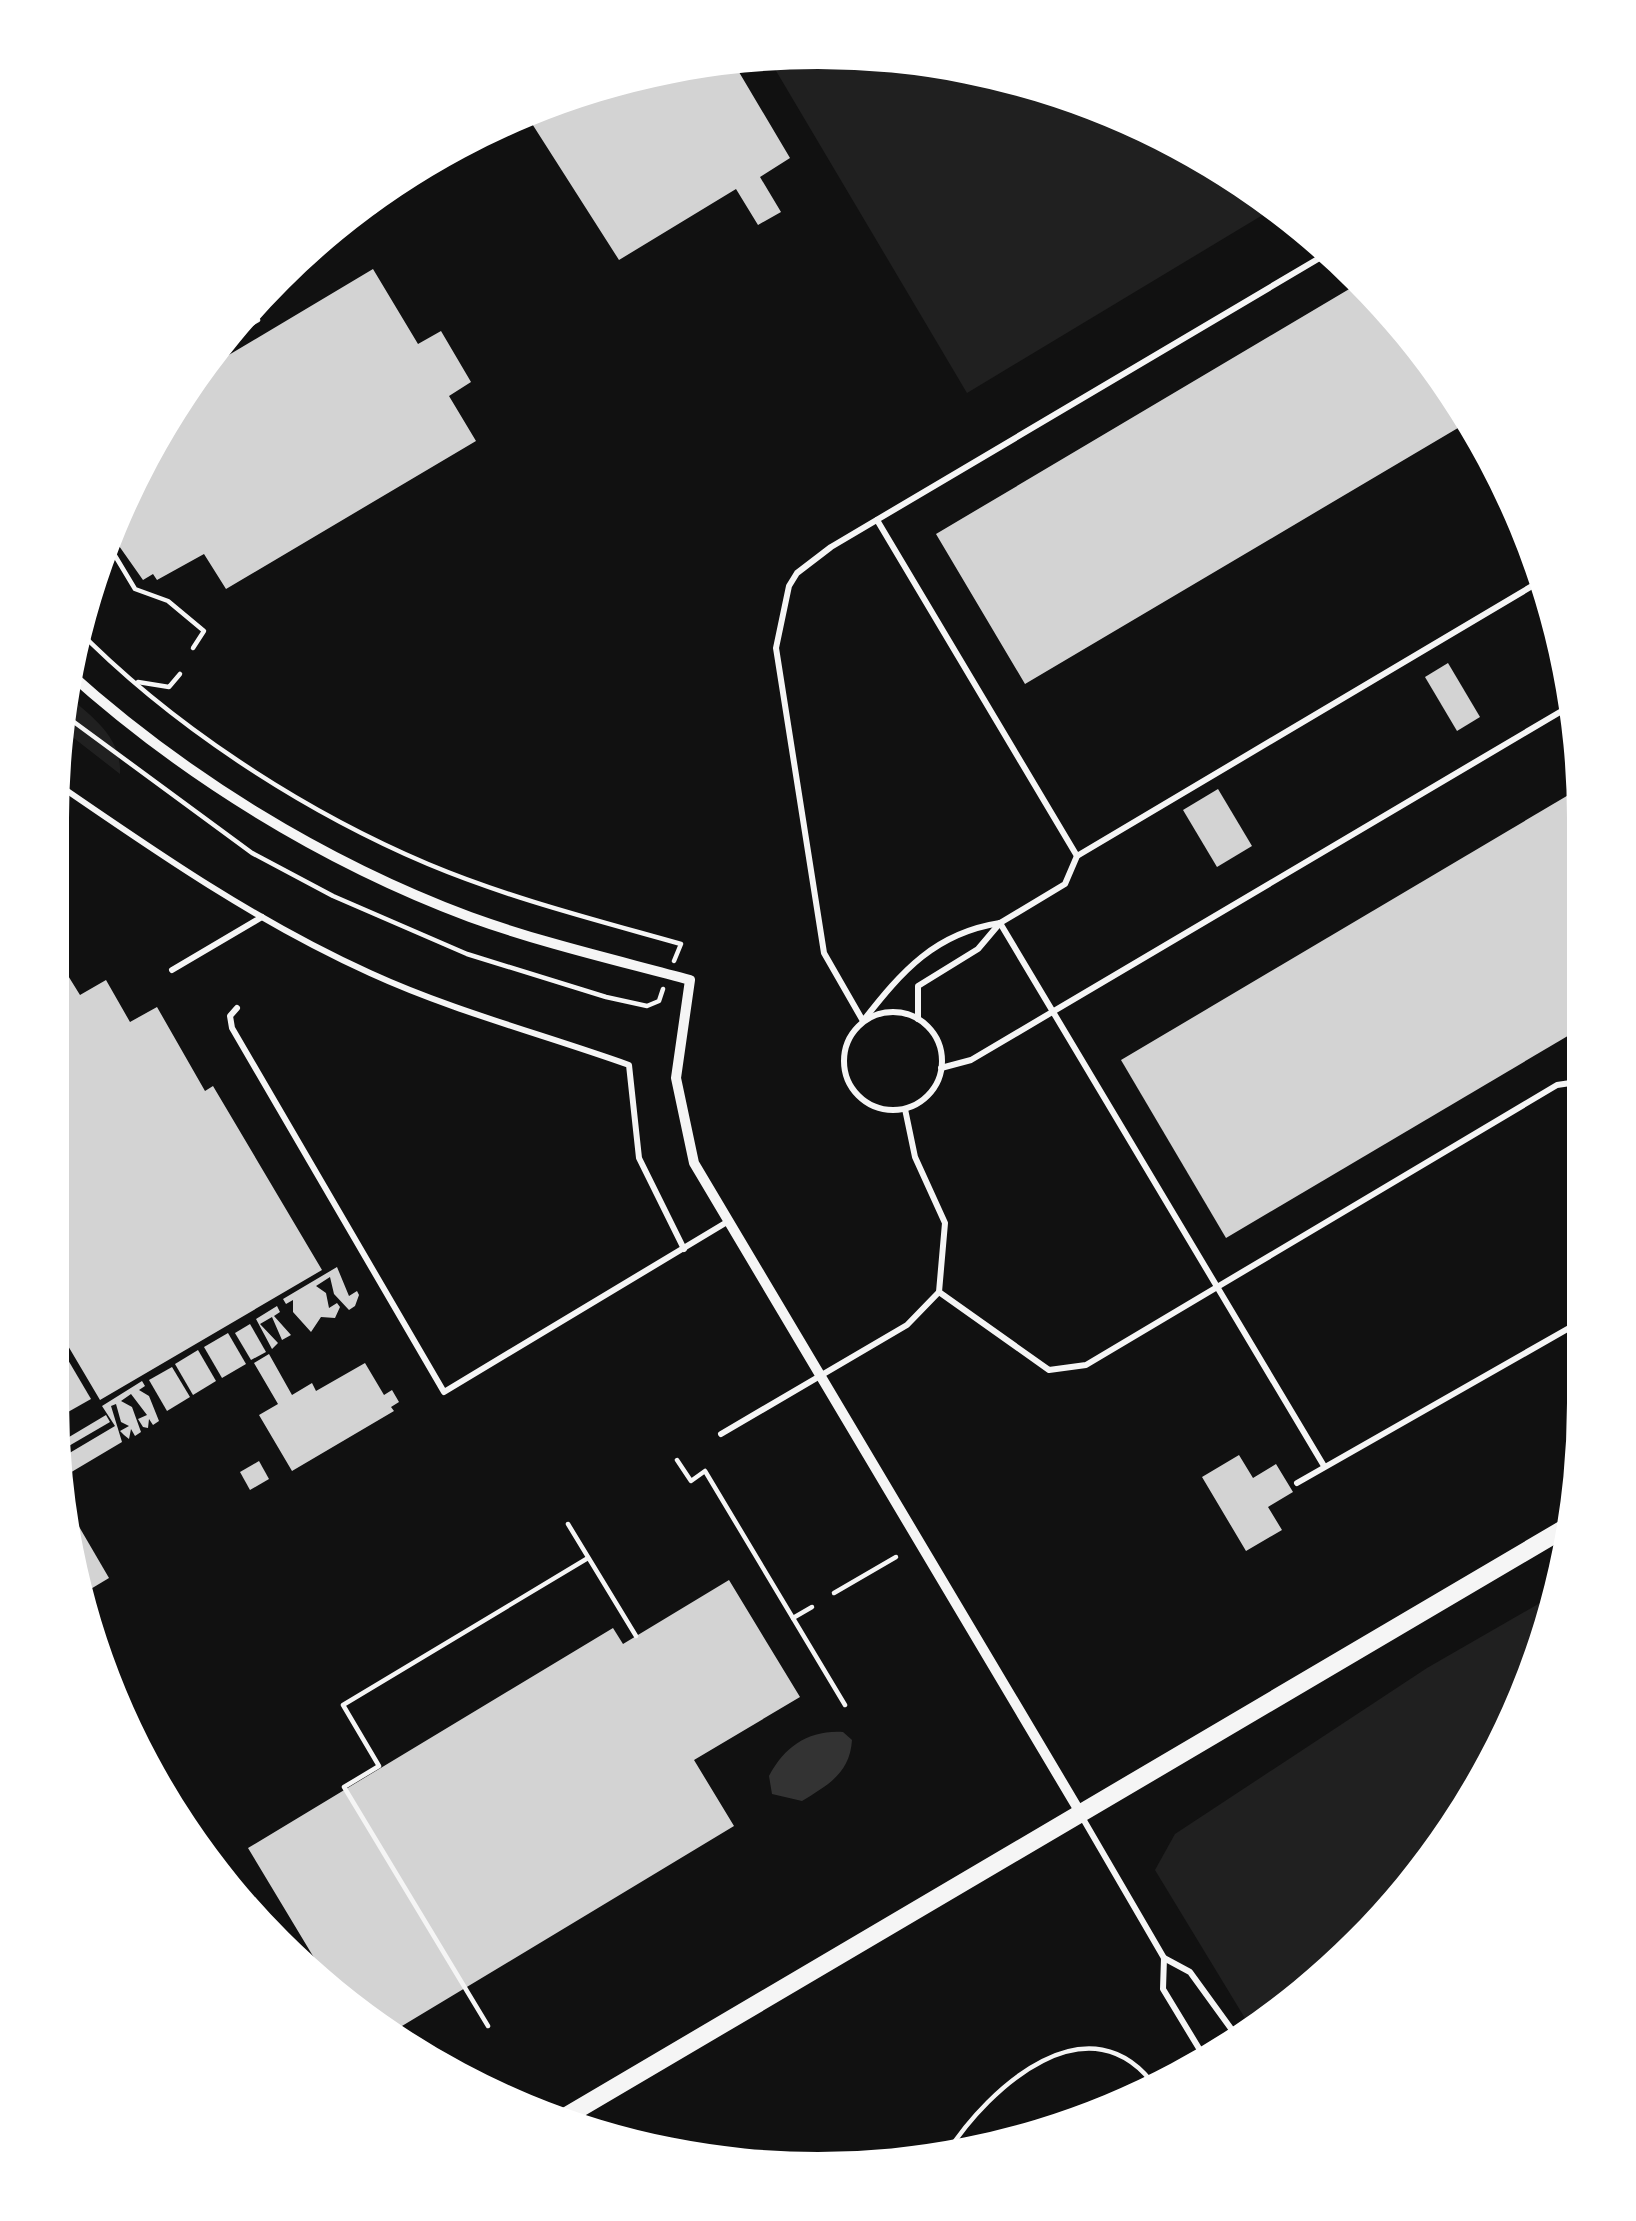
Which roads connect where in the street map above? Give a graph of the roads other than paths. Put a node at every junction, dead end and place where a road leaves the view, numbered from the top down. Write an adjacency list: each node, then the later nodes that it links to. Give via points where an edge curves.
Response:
1 (1317, 260): 2 (lane)
2 (877, 520): 7 (lane); 14 (lane, via 796,573 776,648 824,953)
3 (1530, 587): 7 (lane)
4 (81, 682): 18 (street, via 176,759 349,863 468,916 690,980 676,1078 680,1108 694,1163)
5 (1560, 712): 12 (lane)
6 (70, 793): 8 (lane)
7 (1078, 856): 9 (lane, via 1065,884)
8 (262, 917): 10 (lane); 19 (lane, via 372,974 629,1065 639,1158)
9 (1000, 923): 12 (lane); 13 (lane, via 978,950 918,986); 14 (lane, via 964,928 907,963)
10 (172, 970)
11 (237, 1008): 19 (lane, via 232,1028 444,1392)
12 (1053, 1012): 15 (lane, via 971,1060); 20 (lane)
13 (918, 1018): 14 (lane, via 881,1013); 15 (lane, via 940,1048)
14 (863, 1022): 17 (lane, via 844,1054 853,1090 886,1109)
15 (941, 1068): 17 (lane, via 935,1086)
16 (1567, 1084): 20 (lane)
17 (905, 1108): 21 (lane, via 915,1156 945,1223)
18 (727, 1222): 19 (lane); 23 (street)
19 (684, 1249)
20 (1218, 1288): 21 (lane, via 1069,1370 1049,1370); 25 (lane)
21 (939, 1292): 23 (lane, via 907,1325)
22 (1567, 1330): 25 (lane)
23 (820, 1373): 24 (lane); 28 (street)
24 (721, 1434)
25 (1324, 1466): 26 (lane)
26 (1297, 1483)
27 (1556, 1534): 28 (main road)
28 (1081, 1814): 29 (lane); 32 (main road)
29 (1163, 1958): 30 (lane, via 1190,1972); 31 (lane, via 1163,1989)
30 (1231, 2028)
31 (1199, 2048)
32 (575, 2111)

